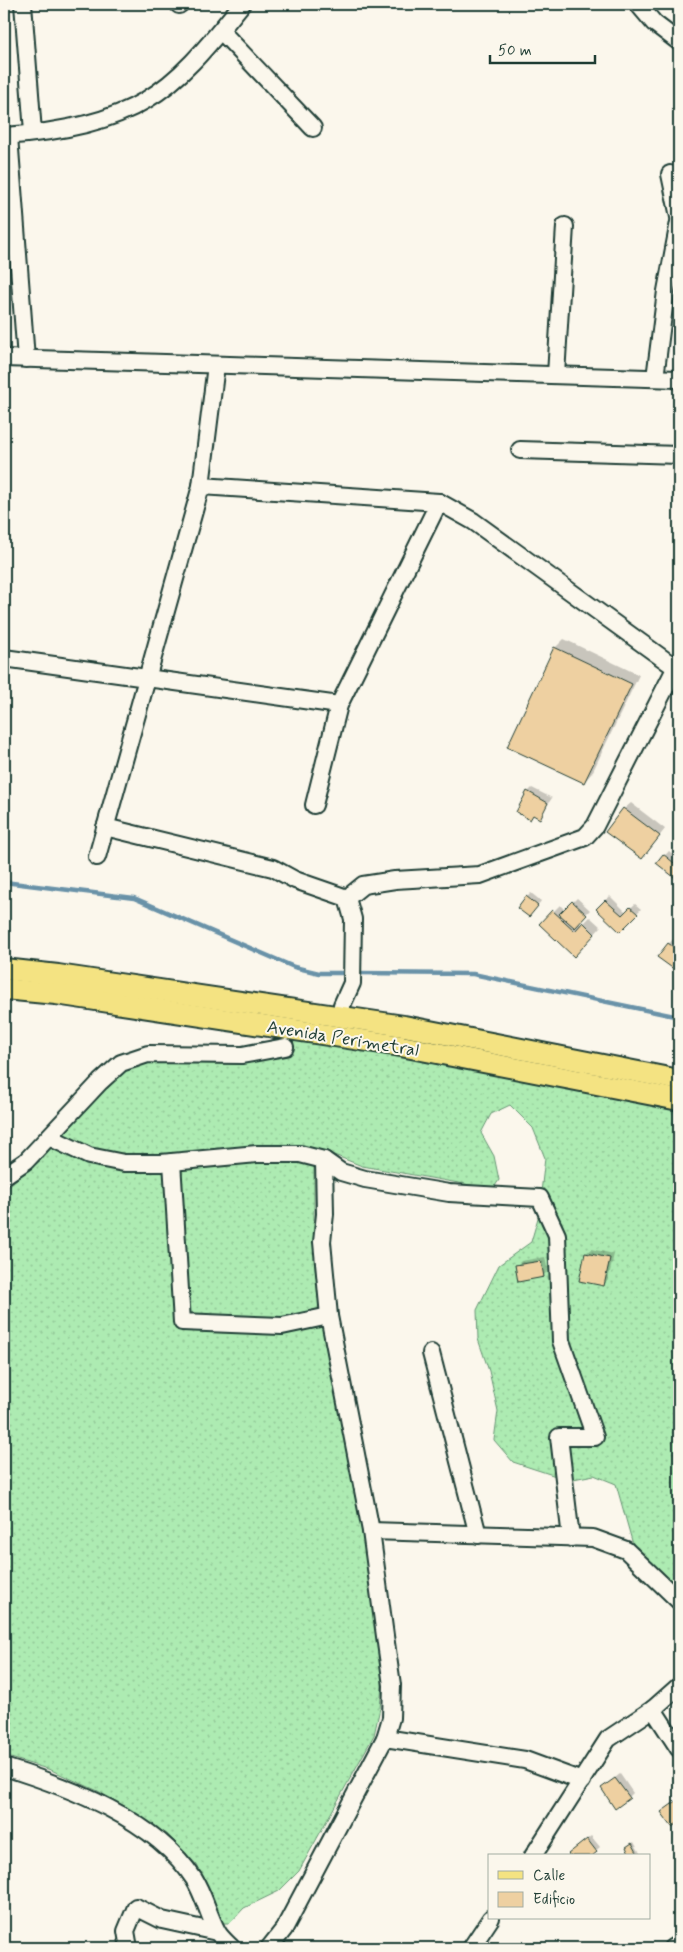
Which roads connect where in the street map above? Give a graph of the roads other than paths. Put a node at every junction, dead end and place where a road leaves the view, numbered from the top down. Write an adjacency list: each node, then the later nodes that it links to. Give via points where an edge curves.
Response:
1 (23, 4): 7 (street)
2 (242, 4): 4 (street)
3 (638, 4): 5 (street, via 654,23)
4 (221, 31): 6 (street); 7 (street, via 188,66 147,100 100,120)
5 (679, 42)
6 (313, 128)
7 (34, 132): 8 (street)
8 (6, 136): 14 (street)
9 (670, 174): 10 (street)
10 (679, 218)
11 (679, 222): 17 (street)
12 (565, 226): 16 (street)
13 (4, 358): 14 (street)
14 (26, 358): 15 (street)
15 (216, 365): 16 (street); 21 (street)
16 (556, 375): 17 (street)
17 (655, 378): 18 (street)
18 (679, 379)
19 (520, 450): 20 (street)
20 (679, 455)
21 (201, 486): 22 (street); 25 (street)
22 (438, 502): 24 (street, via 474,521); 26 (street)
23 (4, 658): 25 (street)
24 (677, 664): 30 (street, via 595,826 585,837 480,875 395,880 363,886)
25 (147, 677): 26 (street); 28 (street)
26 (339, 705): 27 (street)
27 (314, 805)
28 (105, 827): 29 (street); 30 (street, via 273,868 295,880)
29 (97, 857)
30 (347, 898): 33 (street, via 353,919 352,983)
31 (4, 969): 35 (main road, Avenida Perimetral, via 394,1025)
32 (4, 989): 36 (main road, Avenida Perimetral, via 391,1044)
33 (342, 1005)
34 (285, 1047): 37 (street, via 242,1055 148,1054 122,1063)
35 (679, 1080)
36 (679, 1100)
37 (49, 1137): 39 (street, via 89,1156 124,1162); 40 (street, via 26,1161)
38 (324, 1160): 39 (street, via 300,1154 257,1154); 41 (street, via 322,1242); 45 (street, via 341,1172 366,1179 449,1193 540,1198 557,1235 562,1341 595,1437 559,1437)
39 (172, 1162): 41 (street, via 182,1322 282,1326)
40 (4, 1176)
41 (329, 1316): 43 (street)
42 (431, 1353): 44 (street)
43 (371, 1531): 44 (street); 49 (street, via 392,1685 391,1718)
44 (478, 1534): 45 (street)
45 (571, 1538): 46 (street, via 593,1538 626,1550)
46 (679, 1601)
47 (679, 1686): 48 (street)
48 (653, 1709): 50 (street); 52 (street, via 608,1740)
49 (386, 1738): 52 (street, via 525,1760); 59 (street, via 284,1929)
50 (679, 1749)
51 (4, 1767): 55 (street, via 52,1782 120,1813 177,1856 194,1880)
52 (582, 1781): 53 (street)
53 (534, 1854)
54 (490, 1920): 60 (street)
55 (217, 1932): 57 (street, via 162,1920 136,1907 126,1931); 58 (street)
56 (679, 1944): 61 (street)
57 (129, 1948)
58 (232, 1948)
59 (269, 1948)
60 (471, 1948)
61 (672, 1948)

